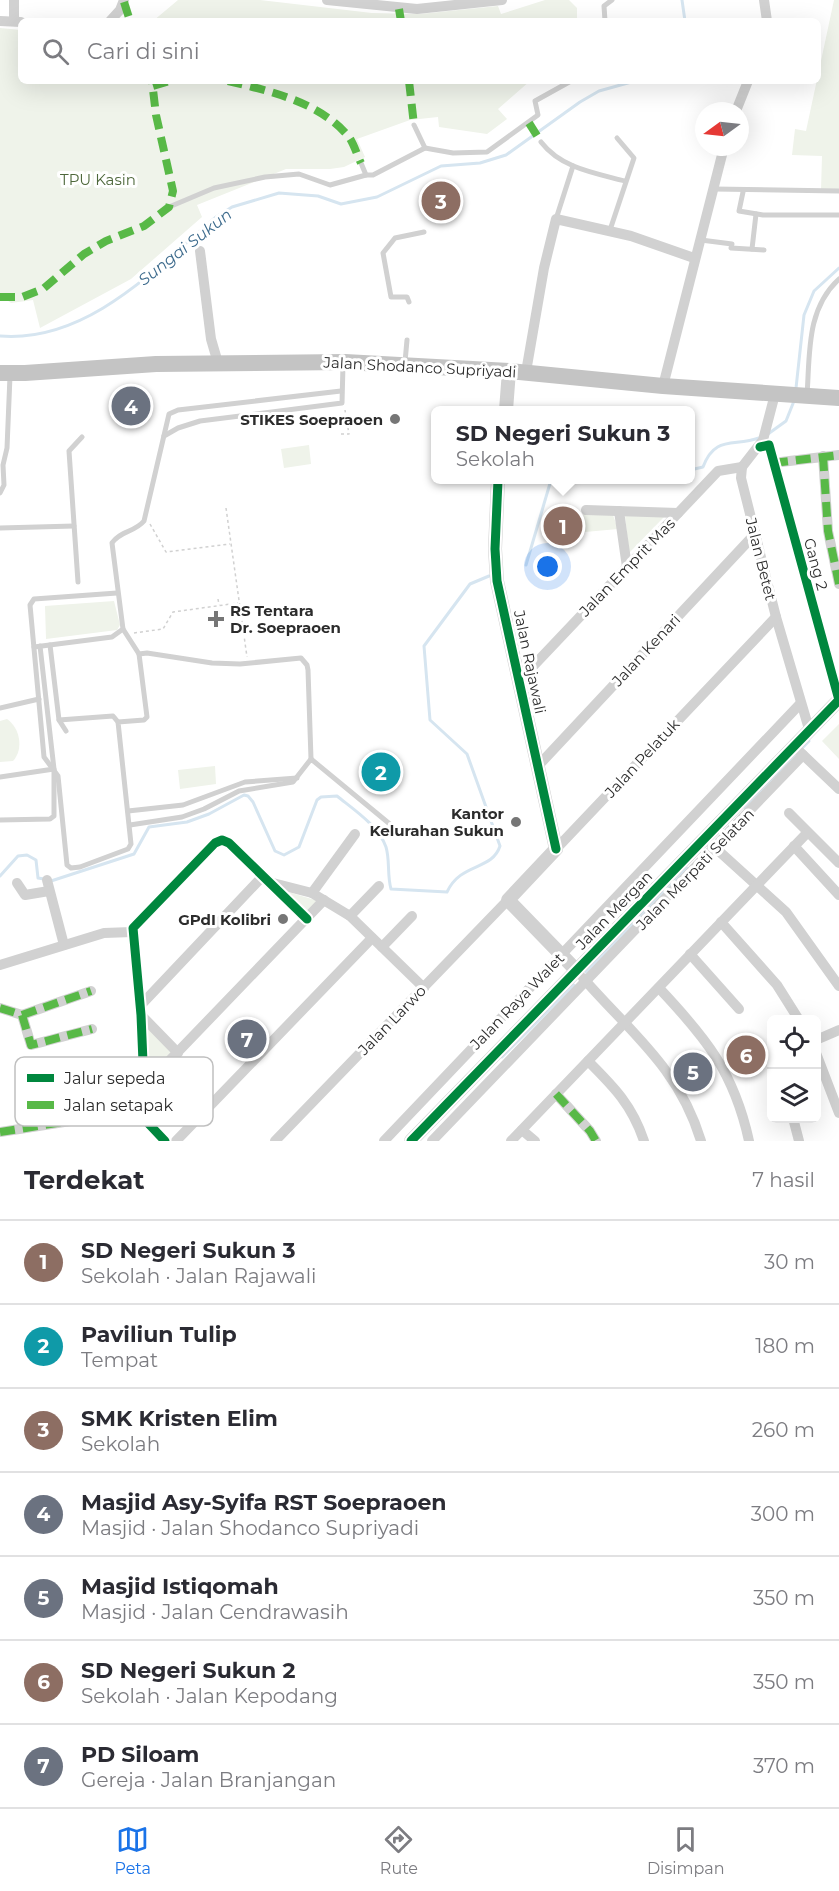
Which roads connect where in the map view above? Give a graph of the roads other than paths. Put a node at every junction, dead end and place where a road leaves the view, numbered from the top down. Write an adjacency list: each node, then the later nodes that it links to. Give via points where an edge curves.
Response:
1 (14, 0): 12 (street)
2 (124, 0): 8 (street)
3 (327, 0): 7 (street)
4 (502, 0): 7 (street, via 444,8)
5 (612, 0): 9 (lane, via 604,6)
6 (764, 0): 10 (street)
7 (399, 4)
8 (114, 18)
9 (605, 18)
10 (767, 18)
11 (0, 21): 12 (street)
12 (17, 22)
13 (566, 84): 19 (lane, via 535,101 538,115 487,152 453,153)
14 (747, 84): 15 (street)
15 (740, 102)
16 (414, 125): 19 (lane)
17 (616, 138): 24 (lane, via 634,158)
18 (541, 142): 22 (lane, via 550,153)
19 (425, 148): 23 (lane, via 385,171)
20 (722, 156): 25 (street)
21 (361, 163): 23 (lane)
22 (573, 166): 24 (lane); 31 (lane)
23 (366, 175): 28 (lane, via 330,185 299,174 265,177 214,188)
24 (625, 181): 32 (lane)
25 (714, 189): 27 (lane); 34 (street)
26 (839, 191): 27 (lane)
27 (743, 192): 29 (lane, via 739,211)
28 (169, 207)
29 (756, 214): 30 (lane); 35 (lane)
30 (839, 215)
31 (556, 219): 32 (street); 46 (street)
32 (610, 231): 38 (street)
33 (424, 232): 40 (lane, via 395,238 383,253 390,295 407,297)
34 (699, 240): 35 (lane); 38 (street)
35 (752, 249): 36 (lane)
36 (764, 250)
37 (200, 251): 43 (street, via 211,339)
38 (694, 258): 48 (street)
39 (839, 279): 51 (lane, via 823,298 810,335)
40 (409, 302)
41 (407, 340): 44 (lane)
42 (343, 362): 43 (main road, Jalan Shodanco Supriyadi); 44 (main road, Jalan Shodanco Supriyadi); 49 (lane)
43 (218, 363): 47 (main road, Jalan Shodanco Supriyadi)
44 (405, 364): 45 (main road, Jalan Shodanco Supriyadi)
45 (508, 371): 46 (main road, Jalan Shodanco Supriyadi); 53 (street)
46 (526, 372): 48 (main road, Jalan Shodanco Supriyadi)
47 (5, 373): 62 (lane, via 7,448)
48 (663, 386): 50 (main road, Jalan Shodanco Supriyadi)
49 (341, 391): 54 (lane, via 342,403 200,421); 54 (lane, via 174,411 169,414)
50 (780, 394): 51 (main road, Jalan Shodanco Supriyadi); 56 (street)
51 (806, 396): 52 (main road, Jalan Shodanco Supriyadi)
52 (839, 398)
53 (506, 406)
54 (164, 436): 72 (lane, via 144,521 118,535 112,543)
55 (82, 438): 66 (lane, via 69,451)
56 (761, 444): 59 (street, Gang 2, via 769,445); 60 (street)
57 (839, 455): 58 (street)
58 (823, 456): 59 (street); 71 (street, via 828,531)
59 (773, 463): 80 (street, Gang 2)
60 (742, 467): 65 (street, Jalan Emprit Mas, via 718,471); 68 (street, Jalan Betet)
61 (498, 484): 78 (street, Jalan Rajawali, via 497,579)
62 (0, 493)
63 (586, 510): 64 (street)
64 (619, 511): 65 (street); 69 (street)
65 (678, 513): 69 (street, Jalan Emprit Mas)
66 (74, 526): 67 (lane); 70 (lane)
67 (0, 528)
68 (754, 535): 73 (street, Jalan Betet); 89 (street, Jalan Kenari)
69 (627, 567): 78 (street, Jalan Emprit Mas)
70 (78, 582)
71 (839, 584)
72 (117, 593): 74 (lane); 76 (lane, via 34,599 30,610)
73 (776, 617): 81 (street, Jalan Betet); 103 (street, Jalan Pelatuk)
74 (123, 629): 75 (lane, via 116,636); 77 (lane)
75 (50, 645): 76 (lane); 83 (lane)
76 (37, 647): 79 (lane); 90 (lane)
77 (139, 654): 84 (lane, via 147,717); 88 (lane, via 212,663 301,658 308,670)
78 (519, 681): 89 (street, Jalan Rajawali)
79 (39, 699): 82 (lane); 90 (lane, via 44,760)
80 (839, 700): 85 (street, Jalan Mergan)
81 (800, 704): 85 (street, Jalan Betet); 123 (street, Jalan Raya Walet)
82 (0, 708)
83 (59, 720): 84 (lane, via 113,716); 86 (lane)
84 (118, 722): 94 (lane)
85 (809, 729): 87 (street, Jalan Mergan)
86 (66, 731)
87 (798, 751): 93 (street); 101 (street, Jalan Mergan); 104 (street, Jalan Merpati Selatan)
88 (311, 759): 92 (lane); 98 (lane)
89 (538, 766): 103 (street, Jalan Rajawali)
90 (54, 769): 91 (lane); 96 (lane, via 53,817); 97 (lane, via 58,776 67,865 71,868 128,849 132,840)
91 (0, 777)
92 (297, 778): 94 (lane, via 245,782 183,804); 97 (lane, via 271,787 239,791 182,817)
93 (839, 789)
94 (128, 811): 97 (lane)
95 (789, 813): 99 (street)
96 (0, 820)
97 (130, 825)
98 (390, 825)
99 (807, 833): 102 (street); 105 (street)
100 (355, 834): 110 (street)
101 (704, 838): 104 (street); 125 (street, Jalan Mergan)
102 (794, 846): 108 (street); 111 (street)
103 (556, 849): 113 (street, Jalan Pelatuk)
104 (715, 849): 108 (street); 125 (street, Jalan Merpati Selatan)
105 (839, 862)
106 (264, 879): 110 (street); 116 (street); 118 (street, via 229,843 218,841); 132 (street)
107 (17, 883): 120 (street, via 25,895 48,885)
108 (755, 885): 117 (street); 126 (street, via 786,912)
109 (379, 886): 114 (street)
110 (312, 893): 112 (street)
111 (839, 895)
112 (324, 900): 114 (street); 116 (street)
113 (508, 900): 123 (street); 127 (street, Jalan Larwo)
114 (350, 916): 119 (street)
115 (412, 916): 121 (street)
116 (307, 919): 139 (street)
117 (721, 922): 122 (street); 134 (street, via 777,985)
118 (132, 932): 120 (street, via 104,933); 132 (street)
119 (372, 938): 121 (street); 145 (street)
120 (64, 945): 124 (street)
121 (382, 947): 127 (street)
122 (690, 954): 128 (street); 131 (street)
123 (561, 955): 125 (street); 156 (street, Jalan Raya Walet)
124 (0, 965)
125 (581, 977): 135 (street); 157 (street, Jalan Mergan); 158 (street, Jalan Merpati Selatan)
126 (839, 986)
127 (424, 988): 155 (street, Jalan Larwo)
128 (660, 988): 135 (street); 164 (street, via 714,1050 733,1089)
129 (91, 991): 133 (street)
130 (0, 1008): 133 (street)
131 (739, 1009)
132 (140, 1010): 139 (street); 140 (street)
133 (22, 1015): 136 (street, via 31,1045)
134 (796, 1015)
135 (624, 1023): 142 (street); 163 (street, via 674,1079)
136 (92, 1029)
137 (839, 1030): 138 (street)
138 (821, 1038)
139 (178, 1053): 141 (street)
140 (143, 1057)
141 (174, 1057)
142 (588, 1060): 144 (street); 162 (street, via 623,1096)
143 (821, 1066): 146 (street)
144 (556, 1094): 151 (street); 161 (street)
145 (213, 1103)
146 (839, 1113)
147 (794, 1123): 165 (street)
148 (38, 1126): 152 (street)
149 (151, 1126): 153 (street)
150 (190, 1126): 154 (street)
151 (522, 1130): 159 (street); 160 (street)
152 (0, 1132)
153 (165, 1141)
154 (176, 1141)
155 (275, 1141)
156 (384, 1141)
157 (411, 1141)
158 (432, 1141)
159 (511, 1141)
160 (535, 1141)
161 (596, 1141)
162 (644, 1141)
163 (700, 1141)
164 (749, 1141)
165 (799, 1141)

